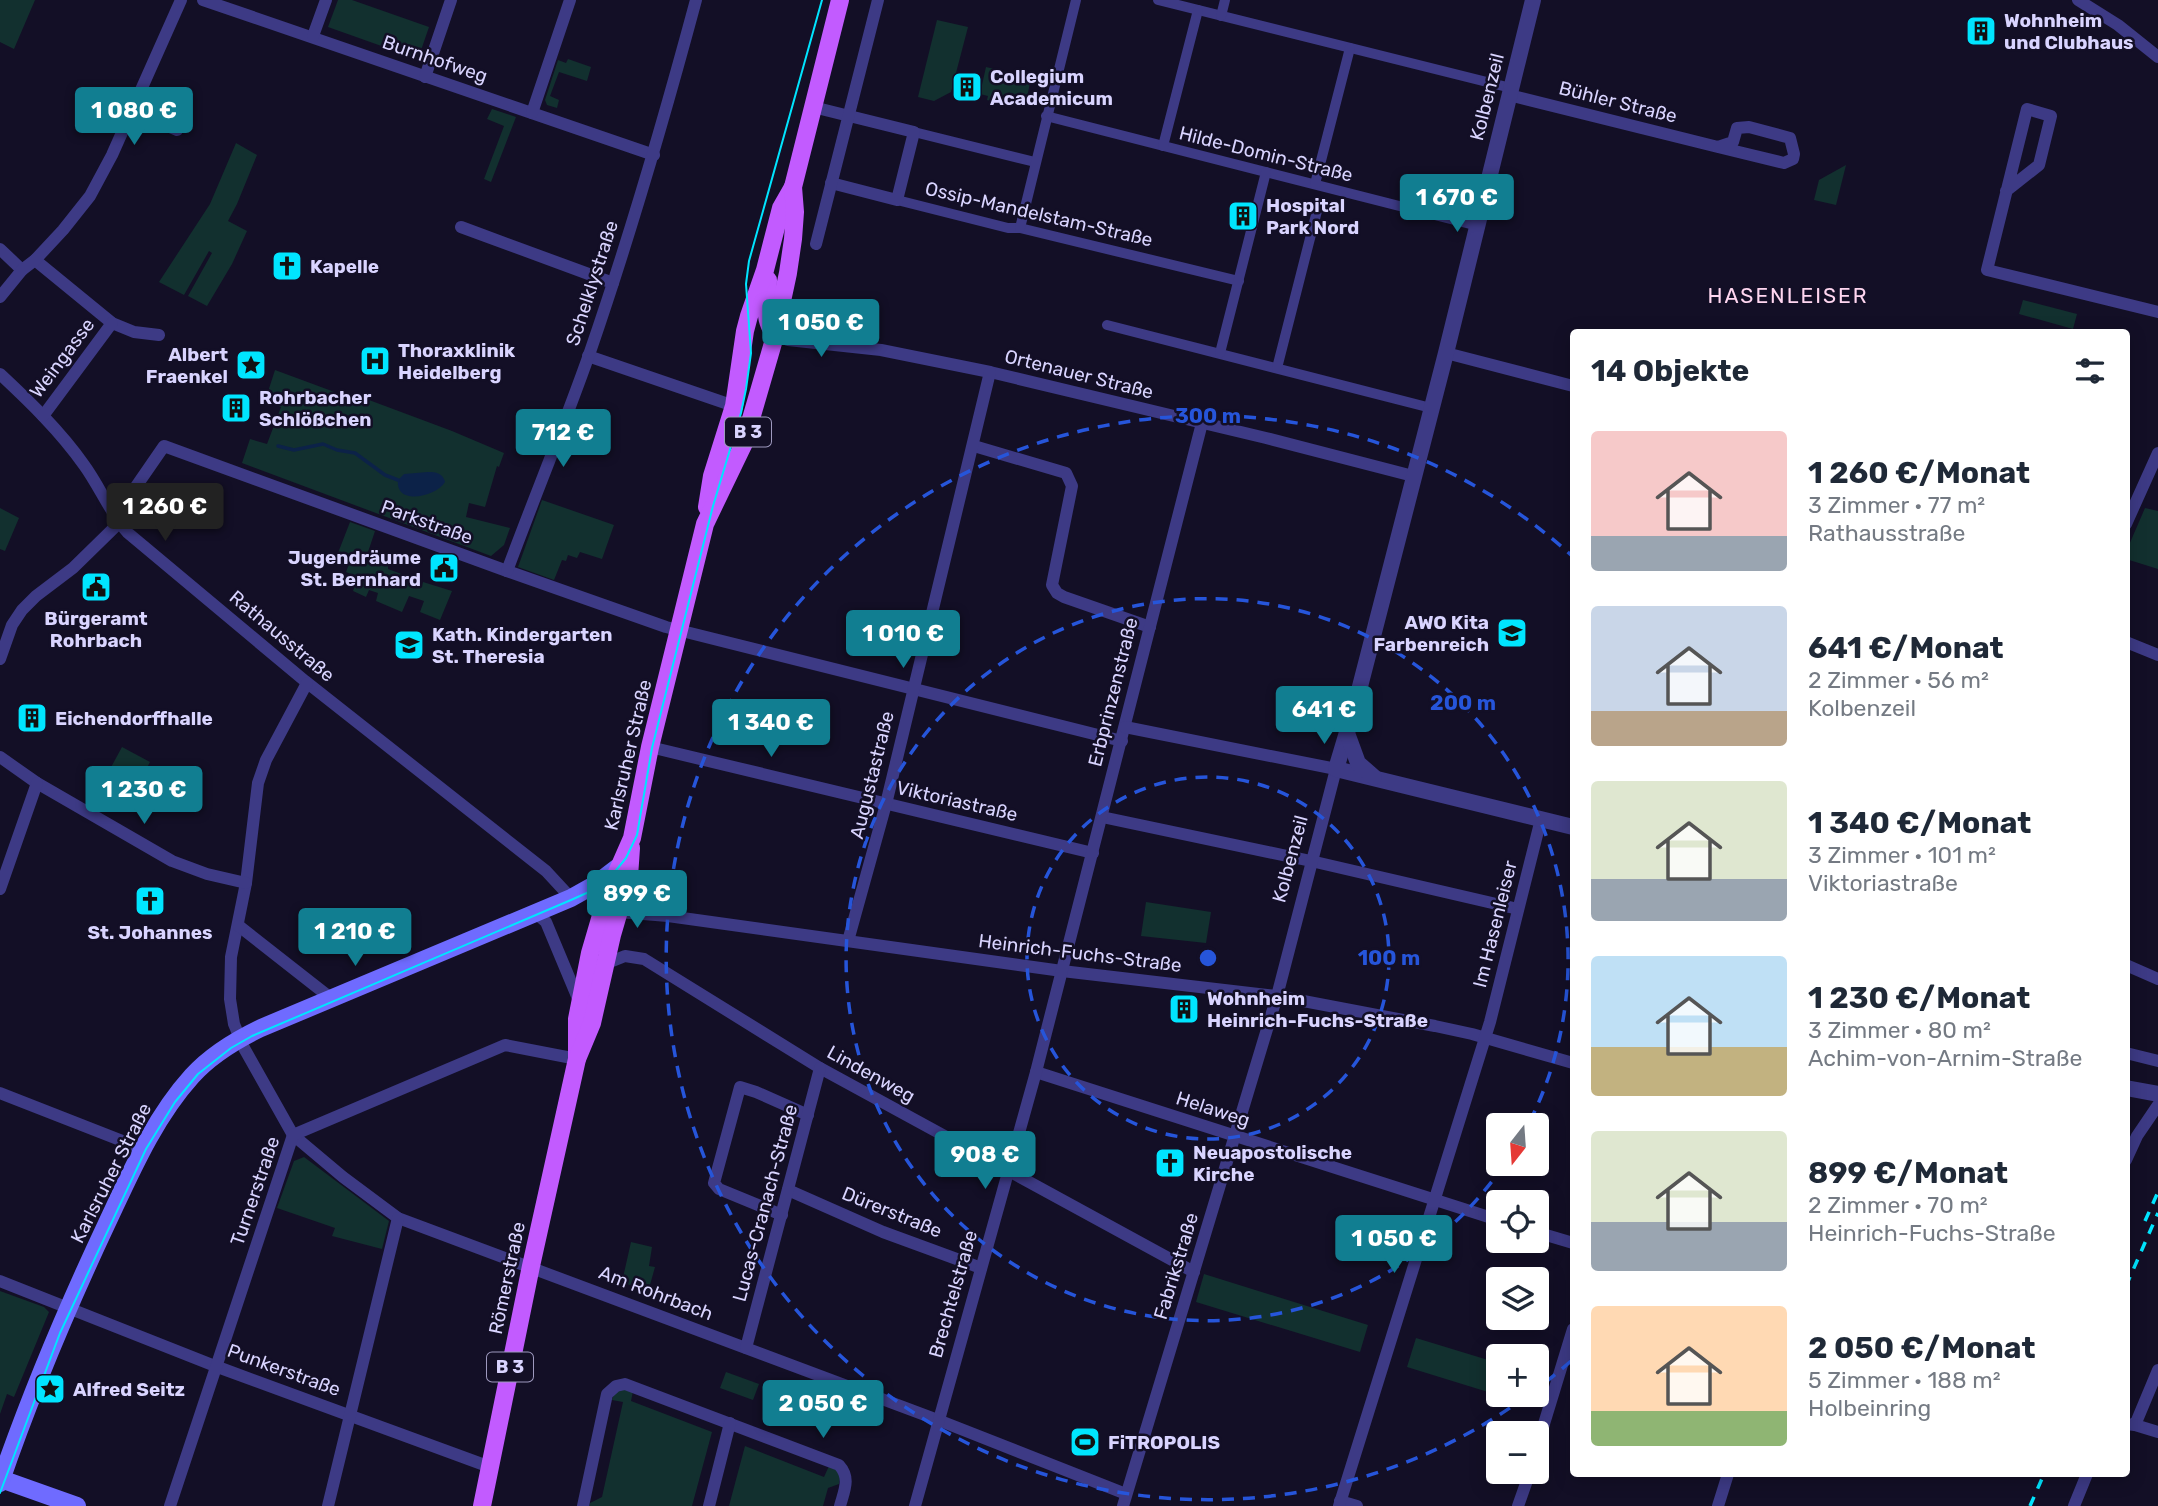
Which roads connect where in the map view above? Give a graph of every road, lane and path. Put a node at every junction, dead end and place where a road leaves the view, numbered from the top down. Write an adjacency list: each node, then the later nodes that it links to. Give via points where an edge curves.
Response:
1 (181, 0): 22 (street)
2 (204, 0): 16 (street, Burnhofweg)
3 (326, 0): 16 (street)
4 (451, 0): 19 (street)
5 (570, 0): 23 (street)
6 (696, 0): 30 (street, Schelklystraße)
7 (840, 0): 21 (main road, Karlsruher Straße / B 3)
8 (878, 0): 24 (street)
9 (1076, 0): 25 (street)
10 (1158, 0): 14 (street)
11 (1225, 0): 15 (street)
12 (1533, 0): 20 (street, Kolbenzeil)
13 (2078, 0): 18 (street, via 2118,24)
14 (1198, 10): 15 (street); 28 (street)
15 (1221, 16): 17 (street)
16 (313, 36): 19 (street, Burnhofweg)
17 (1350, 48): 20 (street); 34 (street)
18 (2158, 57)
19 (425, 77): 23 (street, Burnhofweg)
20 (1510, 91): 29 (street, Bühler Straße); 39 (street, Kolbenzeil)
21 (813, 107): 24 (street); 35 (main road, Karlsruher Straße / B 3)
22 (133, 111): 26 (street); 44 (street, via 90,196)
23 (531, 113): 30 (street, Burnhofweg)
24 (848, 116): 27 (street); 33 (street)
25 (1046, 116): 28 (street, Hilde-Domin-Straße); 31 (street)
26 (177, 130)
27 (914, 132): 31 (street); 37 (street)
28 (1163, 146): 32 (street, Hilde-Domin-Straße)
29 (1718, 148): 29 (street, Bühler Straße, via 1732,142 1737,128 1749,127 1790,138 1794,153 1793,159 1784,163)
30 (654, 155): 48 (street, Schelklystraße)
31 (1035, 162): 41 (street)
32 (1266, 172): 34 (street, Hilde-Domin-Straße); 47 (street)
33 (831, 183): 37 (street, Ossip-Mandelstam-Straße); 42 (street)
34 (1315, 184): 39 (street, Hilde-Domin-Straße)
35 (793, 187): 46 (main road, Karlsruher Straße / B 3, via 781,208); 53 (main road, Karlsruher Straße / B 3, via 793,239)
36 (2006, 191): 36 (street, via 2027,109 2050,116 2039,165); 50 (street, via 1987,270)
37 (897, 200): 41 (street, Ossip-Mandelstam-Straße, via 1008,229)
38 (1317, 211): 58 (street)
39 (1478, 226): 56 (street, Kolbenzeil)
40 (461, 227): 48 (street)
41 (1020, 228): 47 (street, Ossip-Mandelstam-Straße)
42 (816, 244)
43 (0, 249): 45 (street)
44 (34, 260): 45 (street); 51 (street, Weingasse)
45 (22, 270): 49 (street)
46 (765, 270): 53 (main road, B 3, via 768,324); 62 (main road, Karlsruher Straße / B 3, via 745,331)
47 (1238, 281): 55 (street)
48 (613, 283): 57 (street, Schelklystraße)
49 (0, 297)
50 (2158, 312)
51 (113, 323): 54 (street, Weingasse); 64 (street, Weingasse)
52 (1107, 325): 55 (street)
53 (775, 334): 60 (street, Ortenauer Straße, via 788,340 881,350); 71 (main road, Karlsruher Straße / B 3, via 744,443)
54 (159, 335)
55 (1220, 353): 58 (street)
56 (1446, 353): 61 (street); 63 (street, Kolbenzeil)
57 (589, 356): 62 (street); 72 (street, Schelklystraße)
58 (1277, 368): 63 (street)
59 (0, 373): 64 (street, Rathausstraße)
60 (990, 373): 65 (street, Ortenauer Straße); 66 (street, Augustastraße)
61 (1570, 385)
62 (734, 406): 71 (main road, Karlsruher Straße / B 3, via 712,476)
63 (1431, 408): 68 (street, Kolbenzeil)
64 (43, 416): 70 (street, Rathausstraße, via 82,462)
65 (1202, 423): 68 (street, Ortenauer Straße); 73 (street, Erbprinzenstraße)
66 (974, 446): 73 (street, via 1066,473 1072,486 1052,585 1064,597); 79 (street, Augustastraße)
67 (2158, 453): 69 (street)
68 (1413, 476): 81 (street, Kolbenzeil)
69 (2130, 515)
70 (117, 520): 72 (street, Parkstraße, via 164,446); 77 (street, via 73,568 22,610); 78 (street, Rathausstraße)
71 (705, 524): 74 (main road, Karlsruher Straße / B 3)
72 (507, 571): 74 (street, Parkstraße)
73 (1150, 627): 80 (street, Erbprinzenstraße)
74 (678, 631): 79 (street, Parkstraße); 83 (main road, Karlsruher Straße / B 3)
75 (2130, 644): 76 (street)
76 (2158, 654)
77 (0, 659)
78 (307, 682): 96 (street, Am Rohrbach, via 258,783); 98 (street, Rathausstraße, via 546,871)
79 (913, 690): 82 (street, Parkstraße); 88 (street, Augustastraße)
80 (1125, 727): 82 (street, Erbprinzenstraße); 85 (street)
81 (1347, 733): 85 (street, Kolbenzeil); 86 (street, via 1358,763)
82 (1122, 741): 89 (street, Erbprinzenstraße)
83 (650, 747): 88 (street, Viktoriastraße); 92 (main road, Karlsruher Straße / B 3)
84 (0, 757): 87 (street)
85 (1336, 769): 86 (street); 94 (street, Kolbenzeil)
86 (1375, 779): 90 (street)
87 (37, 783): 96 (street, via 172,861); 97 (street)
88 (886, 804): 93 (street, Viktoriastraße); 103 (street, Augustastraße)
89 (1102, 817): 93 (street, Erbprinzenstraße); 94 (street)
90 (1541, 819): 91 (street); 99 (street, Im Hasenleiser)
91 (1570, 826)
92 (632, 838): 95 (main road, Karlsruher Straße / B 3); 100 (main road, Römerstraße / B 3, via 629,877)
93 (1093, 853): 106 (street, Erbprinzenstraße)
94 (1311, 862): 99 (street); 108 (street, Kolbenzeil)
95 (617, 868): 98 (main road, Karlsruher Straße / B 3); 110 (main road, Römerstraße / B 3, via 596,930)
96 (246, 883): 102 (street, Am Rohrbach)
97 (0, 889)
98 (571, 898): 101 (main road, Karlsruher Straße / B 3)
99 (1518, 909): 111 (street, Im Hasenleiser)
100 (618, 912): 103 (street, Heinrich-Fuchs-Straße); 104 (main road, Römerstraße / B 3)
101 (533, 914): 109 (main road, Karlsruher Straße); 110 (street, via 546,922)
102 (239, 926): 109 (street); 112 (street, Am Rohrbach, via 231,957 230,999)
103 (848, 941): 106 (street, Heinrich-Fuchs-Straße)
104 (605, 964): 114 (main road, Römerstraße / B 3, via 592,1023); 117 (street, Lindenweg, via 625,956 644,959)
105 (2130, 967): 107 (street)
106 (1062, 971): 108 (street, Heinrich-Fuchs-Straße); 118 (street, Brechtelstraße)
107 (2158, 979)
108 (1277, 996): 111 (street, Heinrich-Fuchs-Straße); 124 (street, Fabrikstraße)
109 (332, 999): 112 (main road, Karlsruher Straße)
110 (580, 1003): 114 (main road, Römerstraße / B 3)
111 (1485, 1038): 116 (street, Heinrich-Fuchs-Straße); 129 (street, Im Hasenleiser)
112 (240, 1039): 123 (street, Am Rohrbach); 125 (main road, Karlsruher Straße, via 192,1076)
113 (2130, 1055): 115 (street)
114 (576, 1059): 123 (street, Turnerstraße, via 505,1045); 135 (main road, Römerstraße / B 3)
115 (2158, 1061)
116 (1570, 1062)
117 (820, 1068): 122 (street, Lucas-Cranach-Straße); 127 (street, Lindenweg)
118 (1036, 1072): 124 (street, Helaweg); 127 (street, Brechtelstraße)
119 (2130, 1089): 121 (street)
120 (0, 1093): 125 (street)
121 (2157, 1098): 126 (street)
122 (808, 1115): 128 (street, Lucas-Cranach-Straße); 130 (street, via 740,1087 714,1182 719,1189)
123 (293, 1135): 132 (street, Am Rohrbach); 142 (street, Turnerstraße)
124 (1235, 1137): 129 (street, Helaweg); 137 (street, Fabrikstraße)
125 (143, 1149): 139 (main road, Karlsruher Straße)
126 (2130, 1151)
127 (1007, 1172): 136 (street, Brechtelstraße); 137 (street, Lindenweg)
128 (788, 1191): 130 (street, Lucas-Cranach-Straße); 136 (street, Dürerstraße)
129 (1435, 1199): 131 (street, Helaweg); 156 (street, Im Hasenleiser)
130 (782, 1215): 141 (street, Lucas-Cranach-Straße)
131 (1486, 1216)
132 (398, 1218): 135 (street, Am Rohrbach); 144 (street)
133 (1549, 1236): 134 (street)
134 (1570, 1242)
135 (531, 1266): 141 (street, Am Rohrbach); 150 (main road, Römerstraße / B 3)
136 (981, 1268): 145 (street, Brechtelstraße)
137 (1194, 1272): 155 (street, Fabrikstraße)
138 (0, 1281): 139 (street, Punkerstraße)
139 (67, 1307): 142 (street, Punkerstraße); 153 (main road, Karlsruher Straße)
140 (1570, 1339): 146 (street)
141 (746, 1348): 145 (street, Am Rohrbach)
142 (215, 1366): 144 (street, Punkerstraße); 158 (street, Turnerstraße)
143 (2158, 1370): 148 (street)
144 (350, 1414): 150 (street, Punkerstraße); 159 (street)
145 (938, 1420): 155 (street, Am Rohrbach); 164 (street, Brechtelstraße)
146 (1545, 1421)
147 (730, 1423): 161 (street, via 632,1385 616,1386 607,1394); 162 (street); 163 (street, via 839,1465 846,1480)
148 (2131, 1424): 149 (street)
149 (2158, 1432)
150 (490, 1467): 160 (main road, Römerstraße / B 3)
151 (1727, 1477): 167 (street)
152 (2086, 1477): 168 (street)
153 (0, 1480): 157 (main road)
154 (1526, 1484): 166 (street)
155 (1125, 1500)
156 (1340, 1503): 165 (street)
157 (76, 1506)
158 (170, 1506)
159 (328, 1506)
160 (482, 1506)
161 (583, 1506)
162 (709, 1506)
163 (840, 1506)
164 (915, 1506)
165 (1357, 1506)
166 (1518, 1506)
167 (1718, 1506)
168 (2074, 1506)

